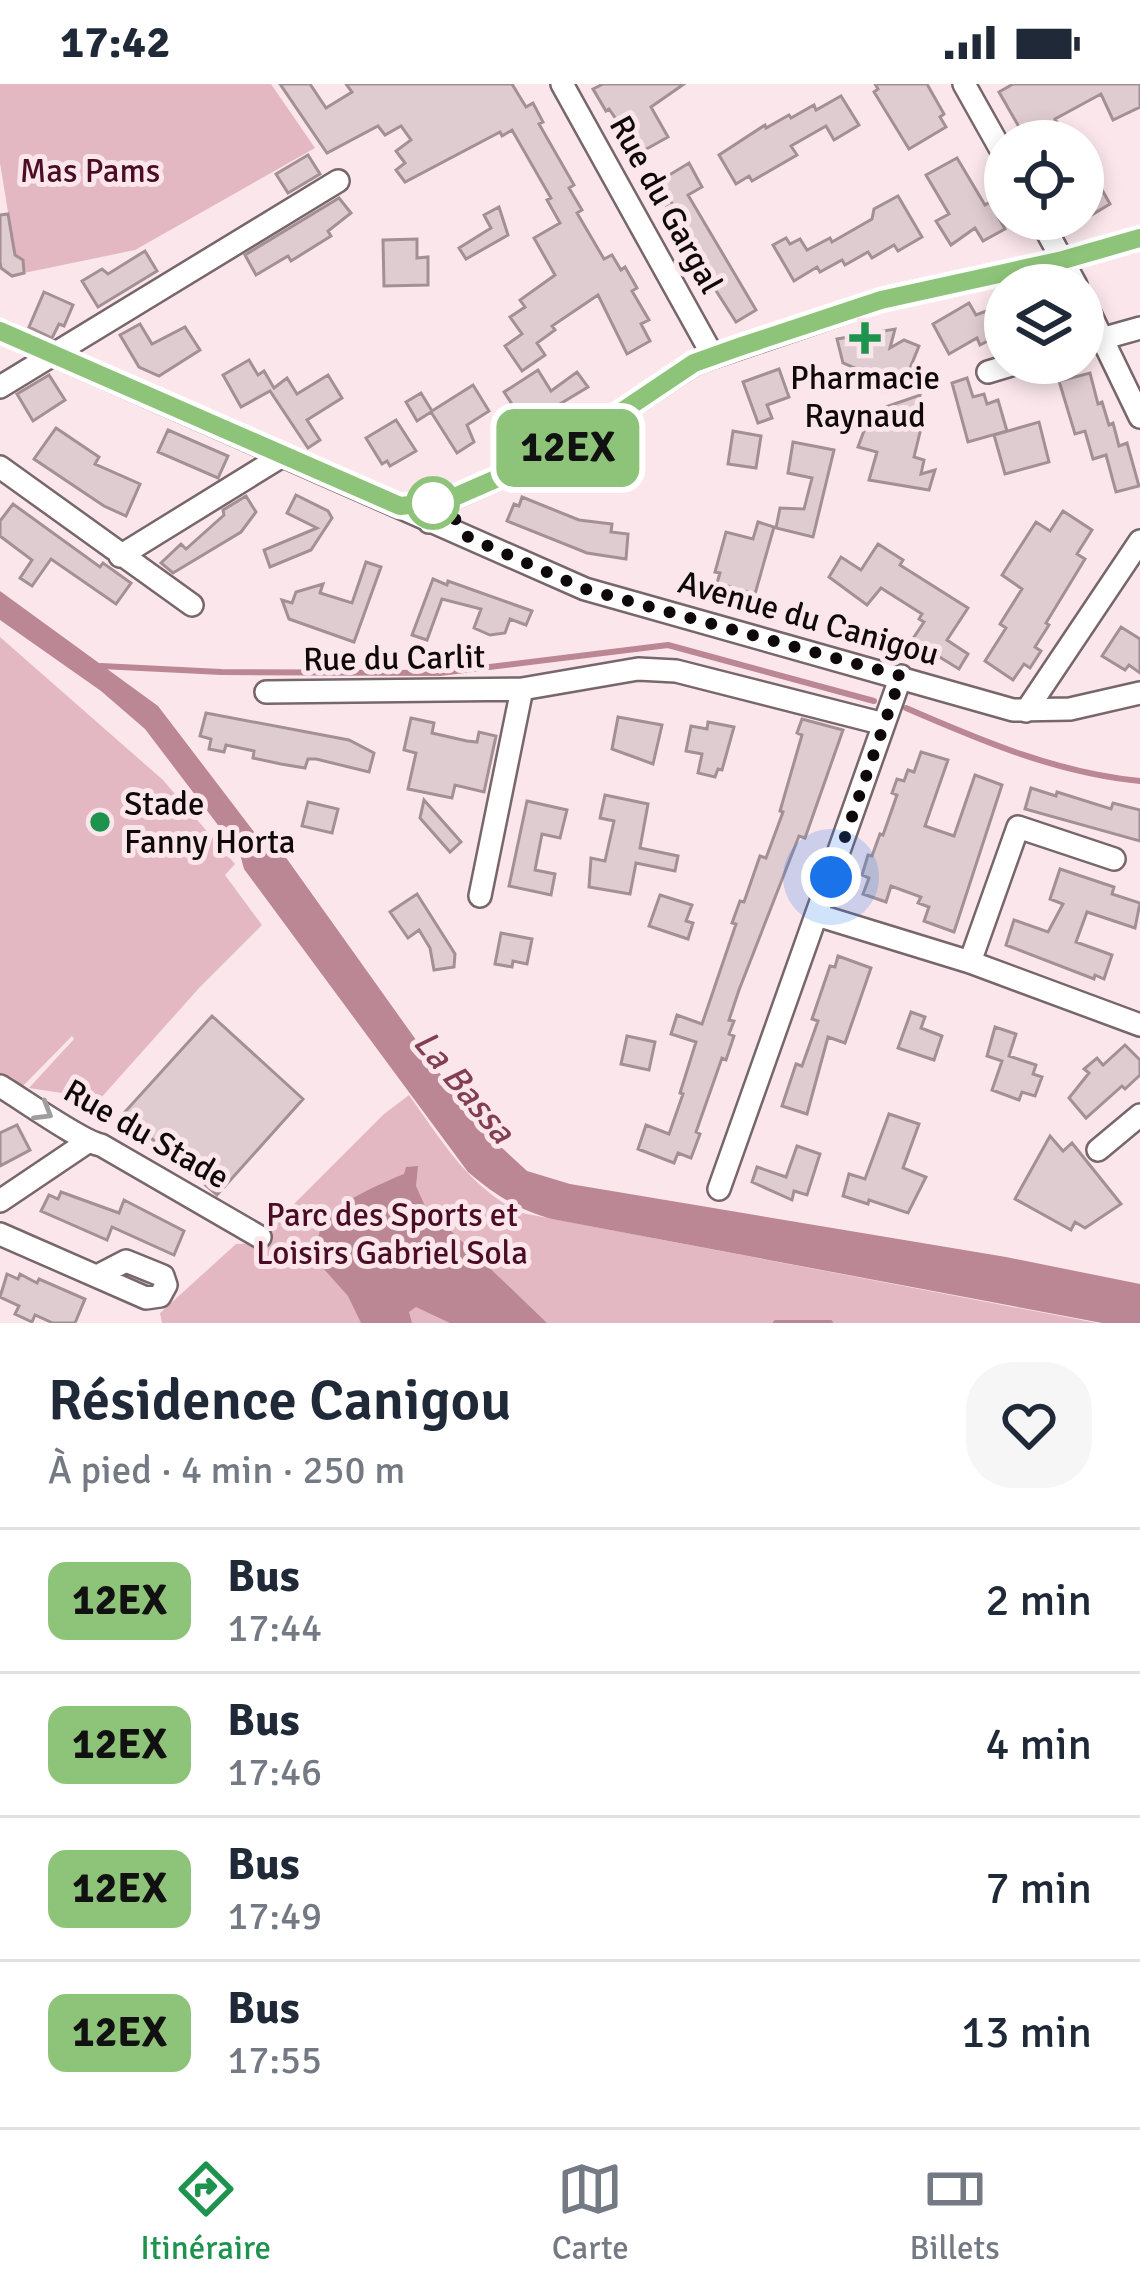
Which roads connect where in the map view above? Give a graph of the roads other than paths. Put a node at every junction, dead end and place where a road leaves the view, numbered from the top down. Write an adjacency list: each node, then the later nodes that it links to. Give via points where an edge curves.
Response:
1 (562, 84): 13 (street, Rue du Gargal)
2 (964, 84): 3 (street)
3 (984, 120)
4 (338, 181): 12 (street)
5 (1140, 238): 7 (street)
6 (1052, 240): 7 (street)
7 (1063, 260): 8 (street); 13 (street, via 881,300)
8 (1065, 264)
9 (1140, 328): 11 (street)
10 (0, 331): 12 (street, Avenue du Canigou)
11 (1104, 338)
12 (51, 354): 15 (street); 17 (street, Avenue du Canigou)
13 (713, 356): 19 (street, via 569,447)
14 (1104, 359): 16 (street)
15 (0, 387)
16 (1140, 417)
17 (282, 457): 20 (street, Avenue du Canigou); 24 (street)
18 (0, 467): 24 (street)
19 (443, 502): 20 (street, Avenue du Canigou); 21 (street); 22 (street)
20 (400, 506): 21 (street, Avenue du Canigou)
21 (429, 522): 22 (street, Avenue du Canigou)
22 (468, 537): 26 (street, Avenue du Canigou, via 585,589)
23 (1140, 541): 30 (street)
24 (120, 556): 25 (street)
25 (193, 605)
26 (901, 676): 30 (street, Avenue du Canigou); 31 (street)
27 (522, 689): 28 (street, Rue du Carlit); 31 (street, Rue du Carlit, via 676,670); 33 (street, Rue du Carlit)
28 (266, 692)
29 (1140, 693): 30 (street, Avenue du Canigou)
30 (1026, 711)
31 (884, 724): 34 (street)
32 (1114, 859): 35 (street, via 1018,827)
33 (480, 896)
34 (818, 915): 35 (street); 41 (street)
35 (970, 962): 36 (street)
36 (1140, 1025)
37 (0, 1086): 39 (street, Rue du Stade, one-way to 39)
38 (1140, 1115): 40 (street)
39 (86, 1143): 42 (street); 44 (street, Rue du Stade)
40 (1098, 1150)
41 (719, 1189)
42 (0, 1201)
43 (0, 1234): 45 (street)
44 (260, 1237)
45 (99, 1275)

